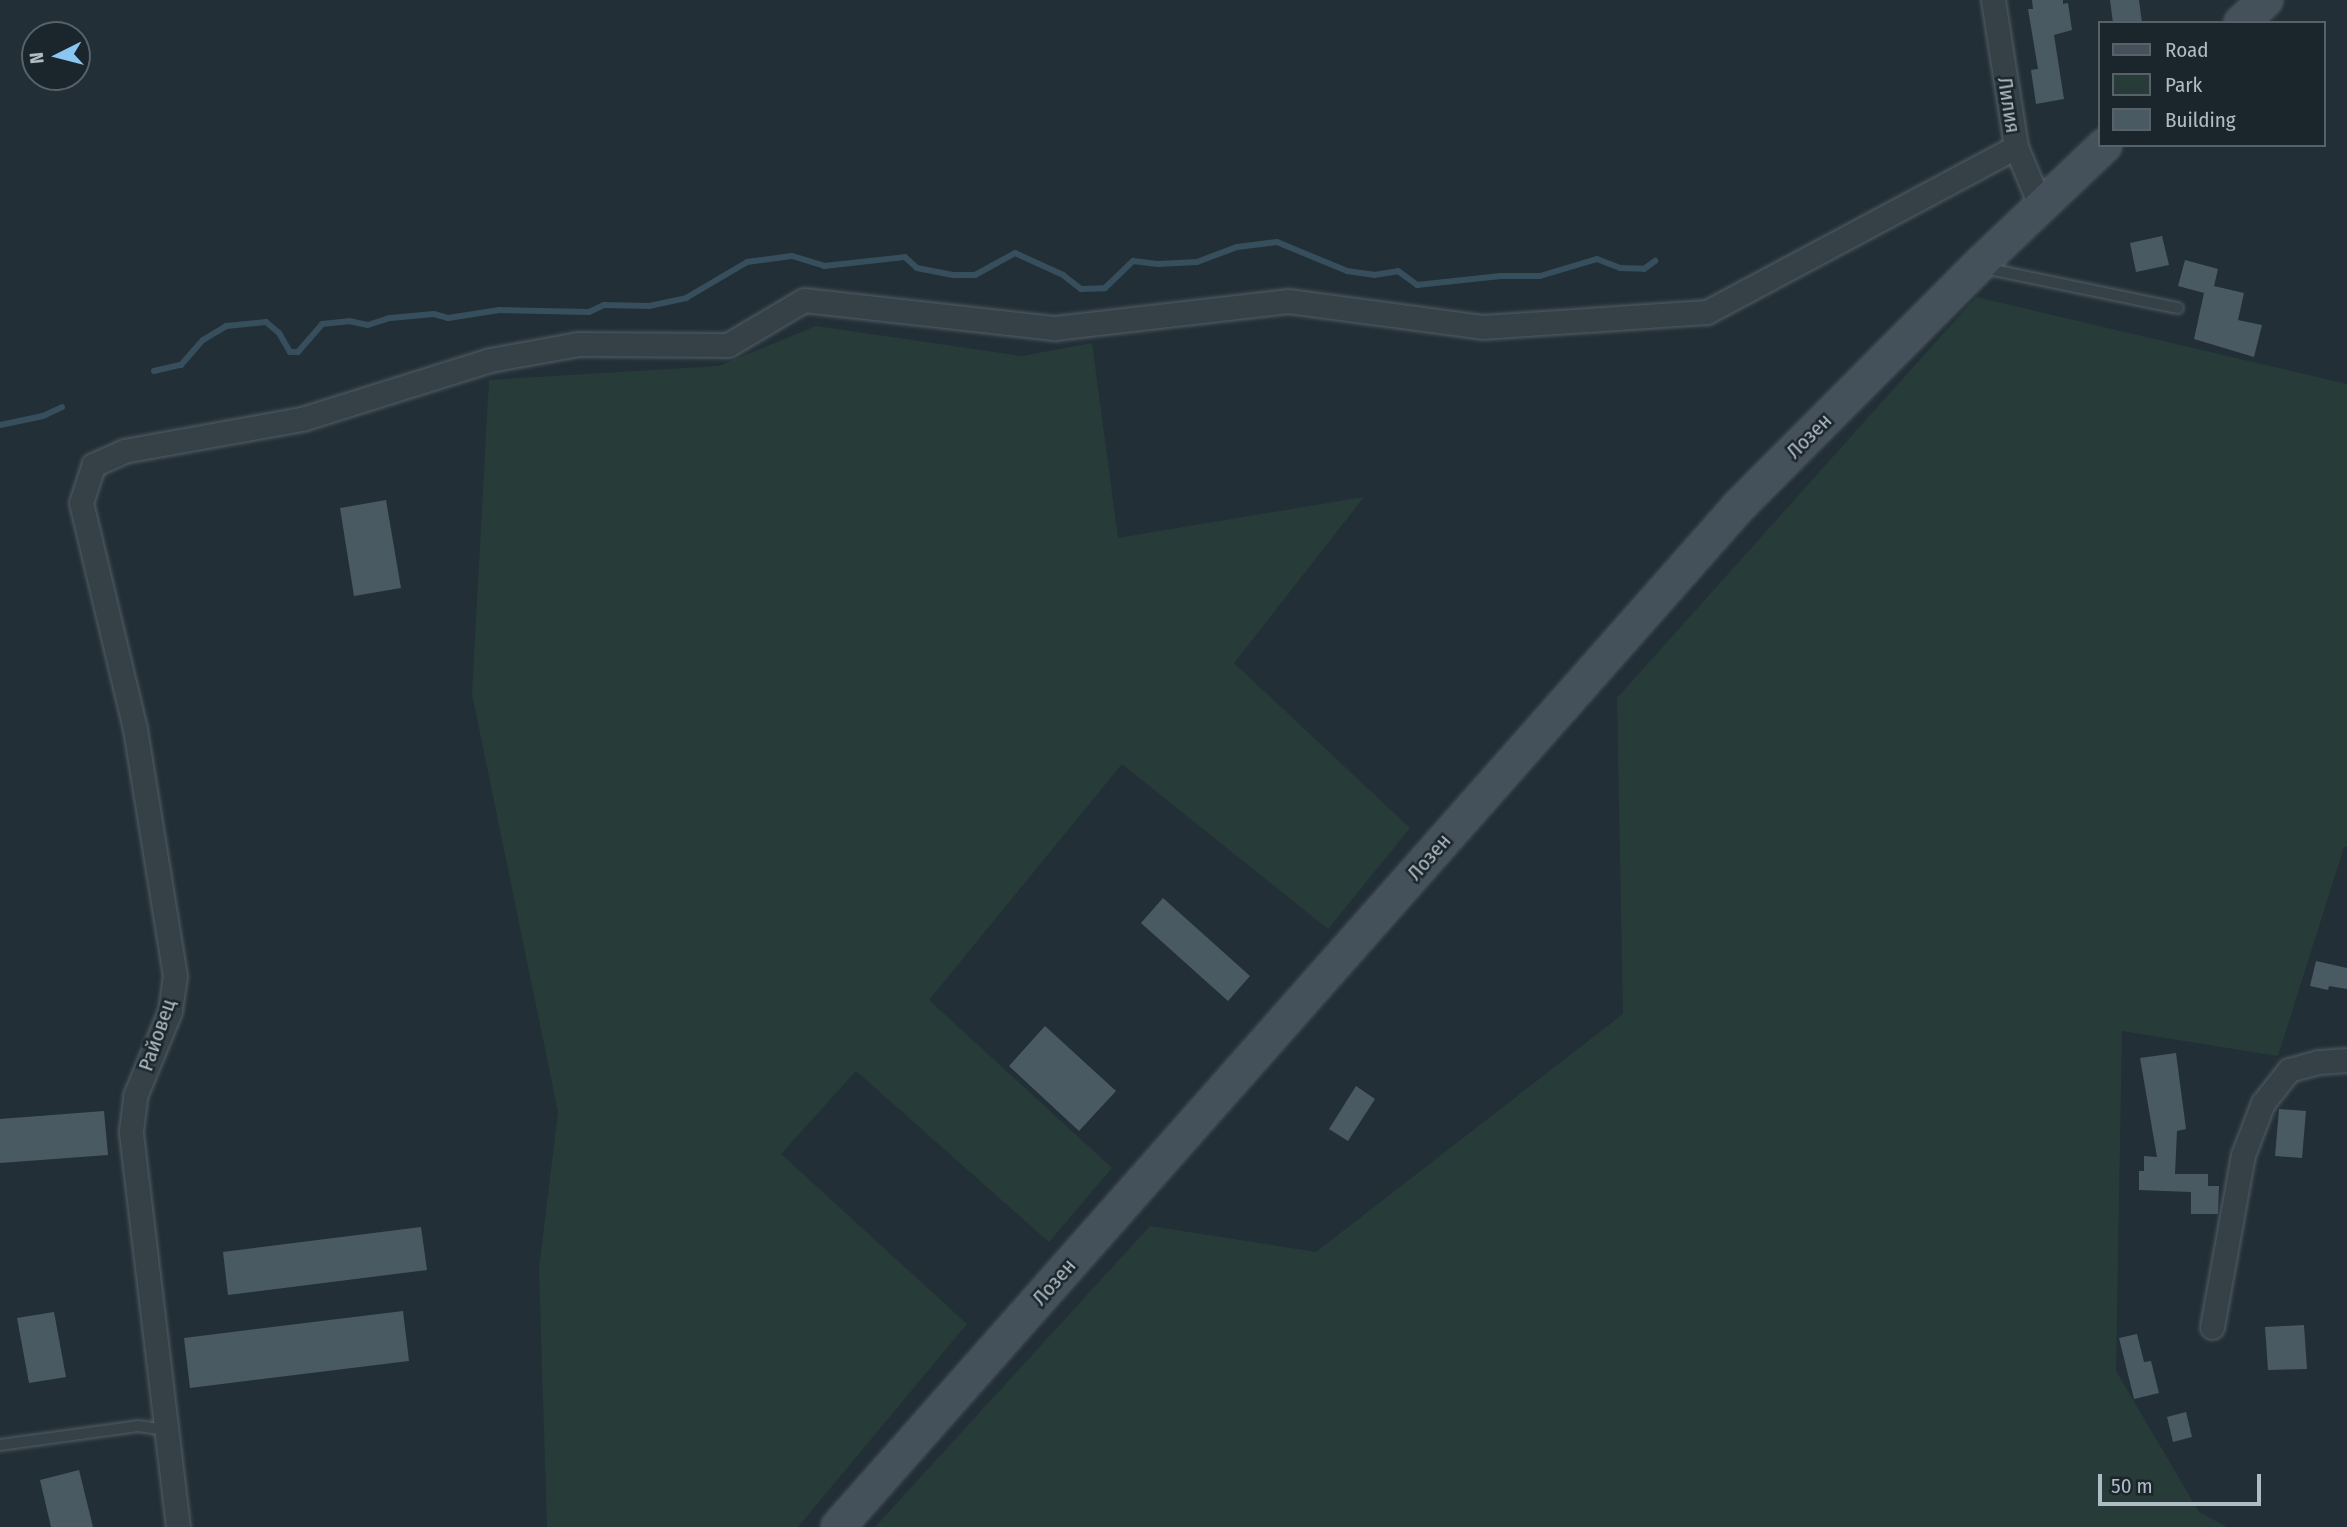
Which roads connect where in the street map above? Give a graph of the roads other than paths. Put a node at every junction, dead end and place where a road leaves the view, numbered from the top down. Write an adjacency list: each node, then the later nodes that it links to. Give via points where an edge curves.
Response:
1 (1993, 0): 5 (street, Лилия)
2 (2266, 0): 3 (street)
3 (2243, 21)
4 (2103, 147): 6 (street, Лозен)
5 (2015, 148): 6 (street, Лилия); 11 (street, Райовец, via 1707,312 1482,327 1288,301 1055,328 804,300 728,345 578,344 490,360 302,419 124,451 93,465 81,503 135,729 175,976 170,1011 135,1096 131,1131)
6 (2040, 205): 7 (street, Лозен)
7 (1978, 266): 8 (lane); 14 (street, Лозен, via 1739,506)
8 (2178, 308)
9 (2347, 1060): 10 (street, via 2289,1070 2263,1103 2243,1155)
10 (2213, 1327)
11 (168, 1430): 12 (lane, via 138,1426); 13 (street, Райовец)
12 (0, 1445)
13 (178, 1527)
14 (838, 1527)

